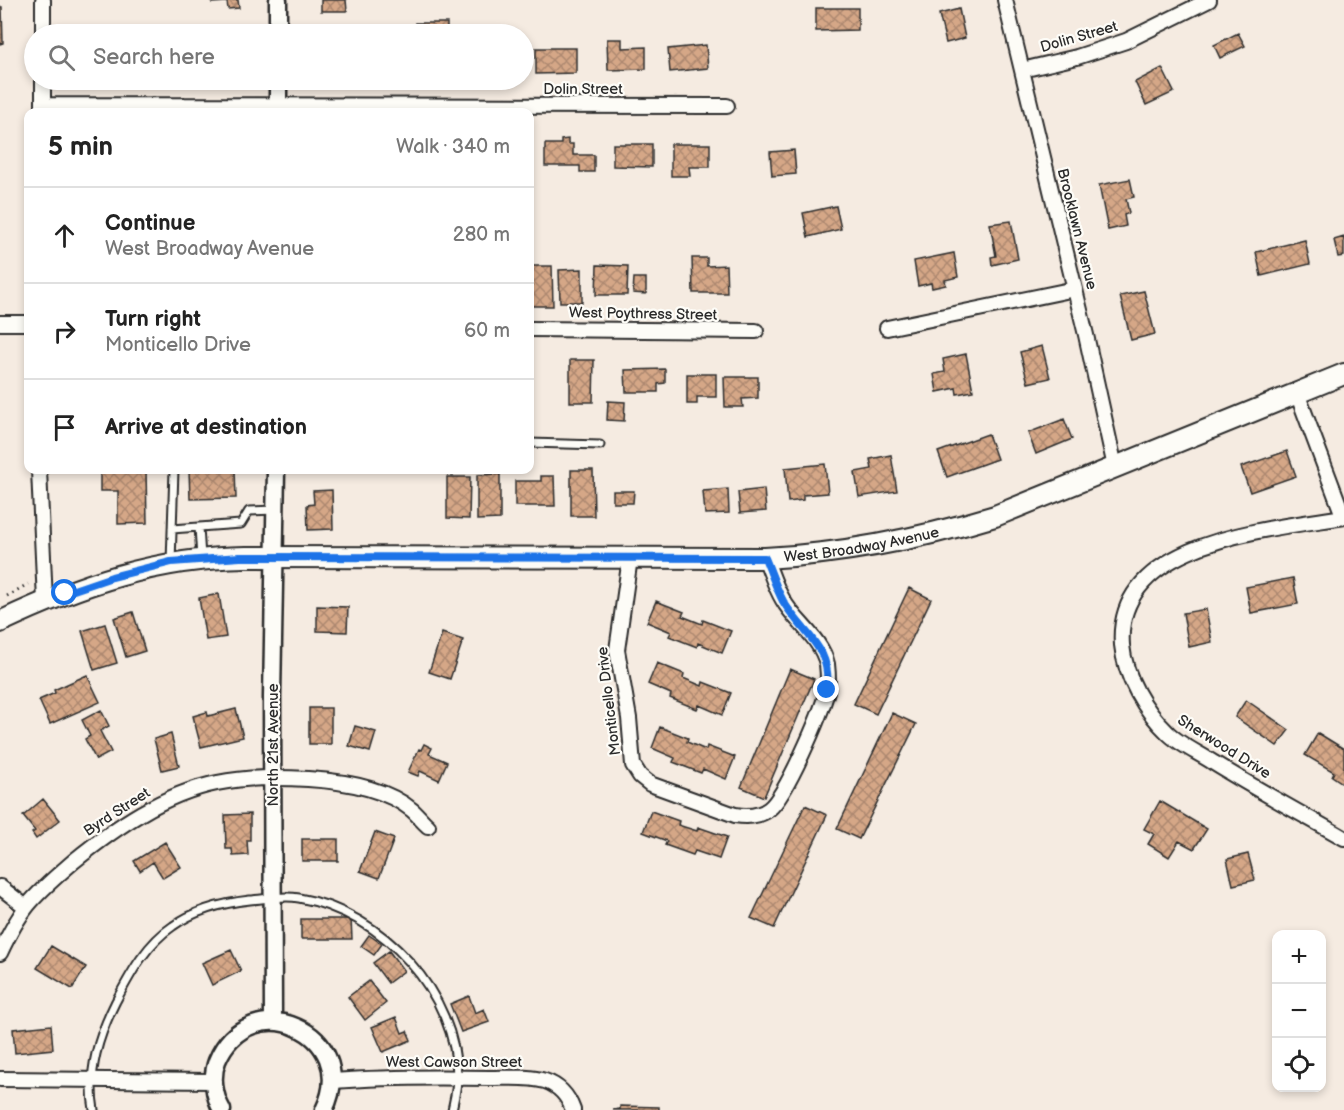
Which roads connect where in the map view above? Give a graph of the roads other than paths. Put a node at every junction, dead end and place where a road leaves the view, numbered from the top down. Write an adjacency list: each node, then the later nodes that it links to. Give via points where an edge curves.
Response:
1 (43, 0): 5 (street)
2 (278, 0): 6 (street)
3 (1005, 0): 7 (street, Brooklawn Avenue)
4 (1209, 0): 7 (street, Dolin Street, via 1126,41)
5 (43, 24)
6 (278, 24)
7 (1022, 70): 14 (street, Brooklawn Avenue)
8 (43, 90): 11 (street)
9 (278, 90): 12 (street)
10 (727, 106): 13 (street, Dolin Street)
11 (43, 108)
12 (278, 108)
13 (428, 108)
14 (1075, 289): 17 (street); 24 (street, Brooklawn Avenue)
15 (0, 323): 16 (street)
16 (24, 323)
17 (887, 328)
18 (534, 329): 19 (street, West Poythress Street)
19 (756, 331)
20 (1344, 374): 21 (main road, West Broadway Avenue)
21 (1297, 393): 24 (main road, West Broadway Avenue); 29 (street, Sherwood Drive)
22 (534, 443): 23 (lane)
23 (600, 445)
24 (1115, 467): 34 (main road, West Broadway Avenue, via 950,530 868,548)
25 (39, 474): 37 (street)
26 (174, 474): 31 (lane)
27 (276, 474): 28 (street, North 21st Avenue)
28 (275, 510): 30 (lane, via 249,511 241,524); 32 (street, North 21st Avenue)
29 (1344, 516): 41 (street, Sherwood Drive, via 1254,532 1180,555 1147,578 1135,594 1127,609 1122,637 1128,669 1139,695 1169,735)
30 (199, 527): 31 (lane); 35 (lane)
31 (172, 529): 36 (lane)
32 (274, 557): 33 (main road, West Broadway Avenue); 35 (main road, West Broadway Avenue); 39 (street, North 21st Avenue)
33 (630, 558): 34 (main road, West Broadway Avenue); 34 (street, Monticello Drive, via 617,642 633,765 650,784 747,817 761,814 778,800 817,722 828,677 820,647 783,601)
34 (765, 558)
35 (201, 559): 36 (main road, West Broadway Avenue)
36 (171, 562): 37 (main road, West Broadway Avenue, via 112,577)
37 (45, 601): 38 (main road, West Broadway Avenue)
38 (0, 622)
39 (274, 777): 40 (street, Byrd Street, via 345,782 373,790 399,801); 43 (street, North 21st Avenue); 44 (street, Byrd Street, via 216,783 161,802 92,846)
40 (428, 826)
41 (1344, 838)
42 (0, 887): 44 (street)
43 (274, 898): 46 (street, North 21st Avenue); 47 (lane, via 298,898 351,916 400,951 434,993 446,1020); 49 (lane, via 211,907 188,917 159,938 143,955 107,1020)
44 (26, 907): 45 (street, Byrd Street)
45 (0, 953)
46 (273, 1021): 50 (street, via 243,1029 231,1039 216,1065); 51 (street, via 303,1029 315,1039 325,1051)
47 (458, 1077): 51 (street, West Cawson Street); 52 (street, West Cawson Street, via 545,1081 558,1088); 56 (lane)
48 (0, 1079): 49 (street)
49 (91, 1080): 50 (street); 53 (lane)
50 (214, 1081): 54 (street)
51 (333, 1081): 55 (street)
52 (571, 1104)
53 (94, 1110)
54 (222, 1110)
55 (324, 1110)
56 (452, 1110)

